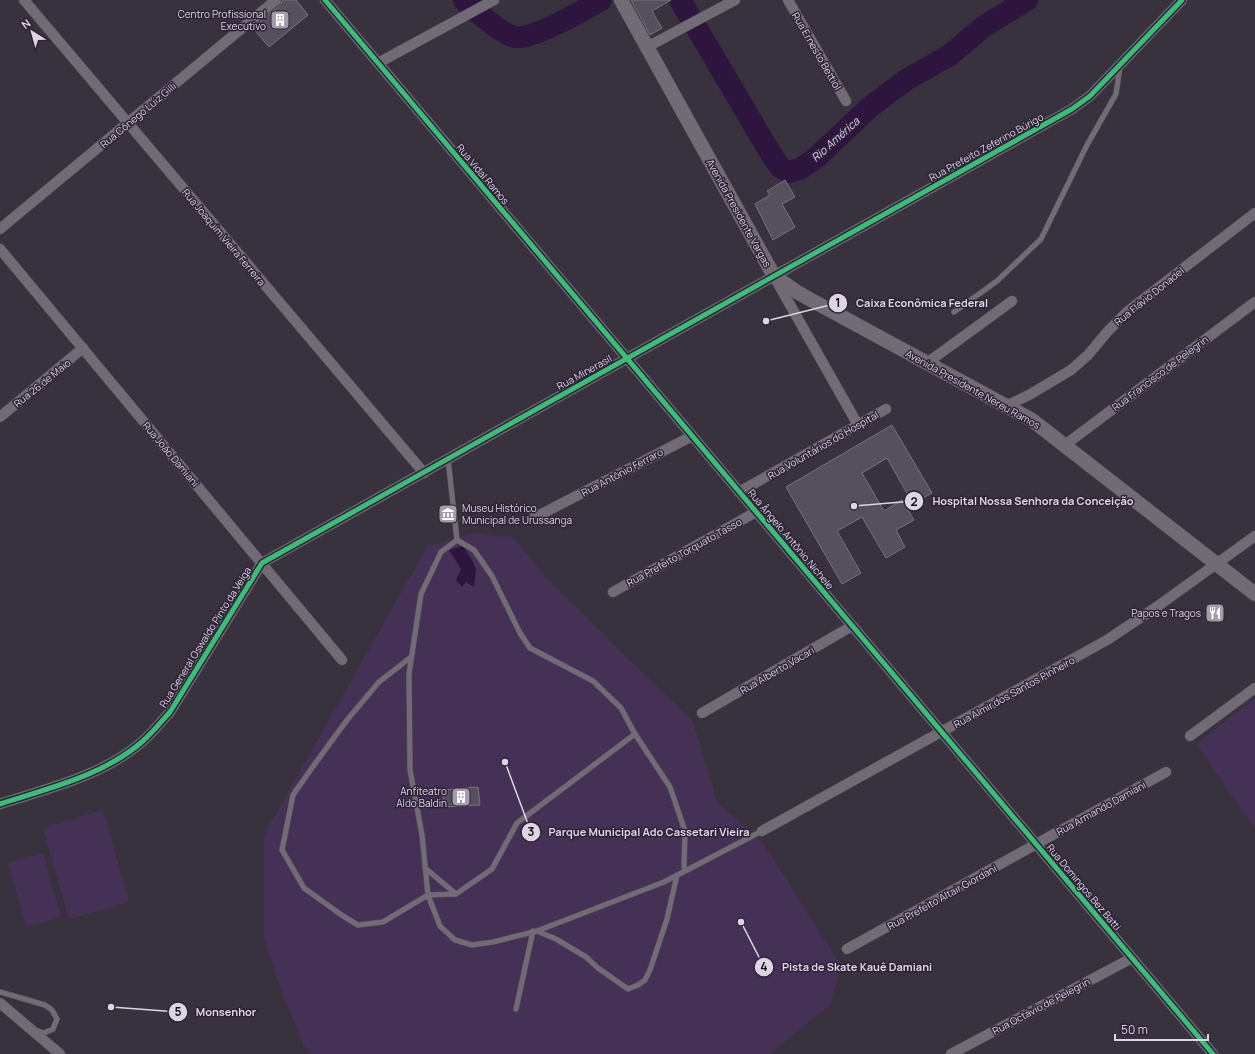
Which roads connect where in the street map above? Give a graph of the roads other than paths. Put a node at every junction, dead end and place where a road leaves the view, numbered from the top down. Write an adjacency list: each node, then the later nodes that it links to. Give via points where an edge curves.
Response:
1 (24, 0): 13 (street, Rua Joaquim Vieira Ferreira)
2 (276, 0): 13 (street, Rua Cônego Luiz Gilli)
3 (325, 0): 10 (street, Rua Vidal Ramos)
4 (494, 0): 10 (street)
5 (621, 0): 9 (street, Avenida Presidente Vargas)
6 (735, 0): 9 (street)
7 (788, 0): 12 (street, Rua Ernesto Bettiol)
8 (1182, 0): 11 (street, Rua Prefeito Zeferino Búrigo)
9 (647, 47): 17 (street, Avenida Presidente Vargas)
10 (378, 63): 22 (street, Rua Vidal Ramos)
11 (1120, 64): 17 (street, Rua Prefeito Zeferino Búrigo, via 1090,96 1072,109); 20 (lane, via 1116,94 1087,145 1041,239 997,281)
12 (846, 101)
13 (128, 123): 15 (street, Rua Cônego Luiz Gilli); 31 (street, Rua Joaquim Vieira Ferreira)
14 (1255, 213): 24 (street, Rua Flávio Donadel, via 1128,311 1071,370 1030,395)
15 (0, 229)
16 (0, 249): 21 (street, Rua João Damiani)
17 (774, 276): 22 (street, Rua Minerasil); 23 (street, Avenida Presidente Nereu Ramos, via 812,301); 27 (street, Avenida Presidente Vargas)
18 (1012, 301): 23 (street)
19 (1255, 302): 29 (street, Rua Francisco de Pelegrin)
20 (954, 312)
21 (83, 348): 26 (street, Rua 26 de Maio); 37 (street, Rua João Damiani)
22 (627, 359): 28 (street, Rua Ângelo Antônio Nichele); 30 (street, Rua Minerasil)
23 (927, 363): 24 (street, Avenida Presidente Nereu Ramos)
24 (1006, 406): 29 (street, Avenida Presidente Nereu Ramos, via 1032,420)
25 (886, 409): 27 (street, Rua Voluntários do Hospital)
26 (0, 417)
27 (858, 425): 32 (street, Rua Voluntários do Hospital)
28 (692, 436): 32 (street, Rua Ângelo Antônio Nichele); 34 (street, Rua Antônio Ferraro)
29 (1066, 445): 38 (street, Avenida Presidente Nereu Ramos)
30 (448, 459): 31 (street, Rua Minerasil); 36 (lane)
31 (424, 473): 37 (street, Rua General Oswaldo Pinto da Veiga)
32 (739, 492): 33 (street, Rua Ângelo Antônio Nichele)
33 (756, 512): 39 (street, Rua Prefeito Torquato Tasso); 41 (street, Rua Ângelo Antônio Nichele)
34 (532, 519)
35 (1255, 536): 38 (street, Rua Almir dos Santos Pinheiro)
36 (457, 540): 42 (lane, via 441,552 422,594); 47 (lane, via 474,550 492,576 530,648 594,681 620,708)
37 (262, 563): 43 (street, Rua João Damiani); 50 (street, Rua General Oswaldo Pinto da Veiga, via 170,712 142,742 121,757 80,778)
38 (1217, 564): 40 (street, Avenida Presidente Nereu Ramos); 46 (street, Rua Almir dos Santos Pinheiro, via 1107,640)
39 (613, 592)
40 (1255, 594)
41 (852, 626): 45 (street, Rua Alberto Vacari); 46 (street, Rua Ângelo Antônio Nichele)
42 (411, 657): 53 (lane, via 410,770 422,835); 57 (lane, via 379,682 347,720 293,795 282,850 304,888 358,925 383,922)
43 (342, 660)
44 (1255, 688): 48 (street)
45 (702, 713)
46 (941, 732): 51 (street, Rua Almir dos Santos Pinheiro); 52 (street, Rua Domingos Bez Batti)
47 (635, 734): 54 (lane, via 670,787 677,804 685,831); 56 (lane, via 517,823 492,869)
48 (1190, 736)
49 (1166, 772): 52 (street, Rua Armando Damiani)
50 (0, 804)
51 (762, 831): 54 (lane)
52 (1036, 844): 59 (street, Rua Prefeito Altair Giordani); 60 (street, Rua Domingos Bez Batti)
53 (425, 868): 56 (lane); 57 (lane)
54 (685, 871): 55 (lane)
55 (677, 876): 58 (lane); 58 (lane, via 650,970 638,985 628,988 586,957 556,939)
56 (456, 894): 57 (lane)
57 (428, 895): 58 (lane, via 440,926 455,940 472,945)
58 (535, 931): 63 (lane)
59 (847, 949)
60 (1132, 958): 66 (street, Rua Octávio de Pelegrin); 67 (street, Rua Domingos Bez Batti)
61 (0, 992): 64 (lane, via 45,1005 52,1010 57,1019 53,1029 44,1032)
62 (0, 1003): 64 (street)
63 (516, 1009)
64 (32, 1030): 65 (street)
65 (60, 1054)
66 (951, 1054)
67 (1213, 1054)

